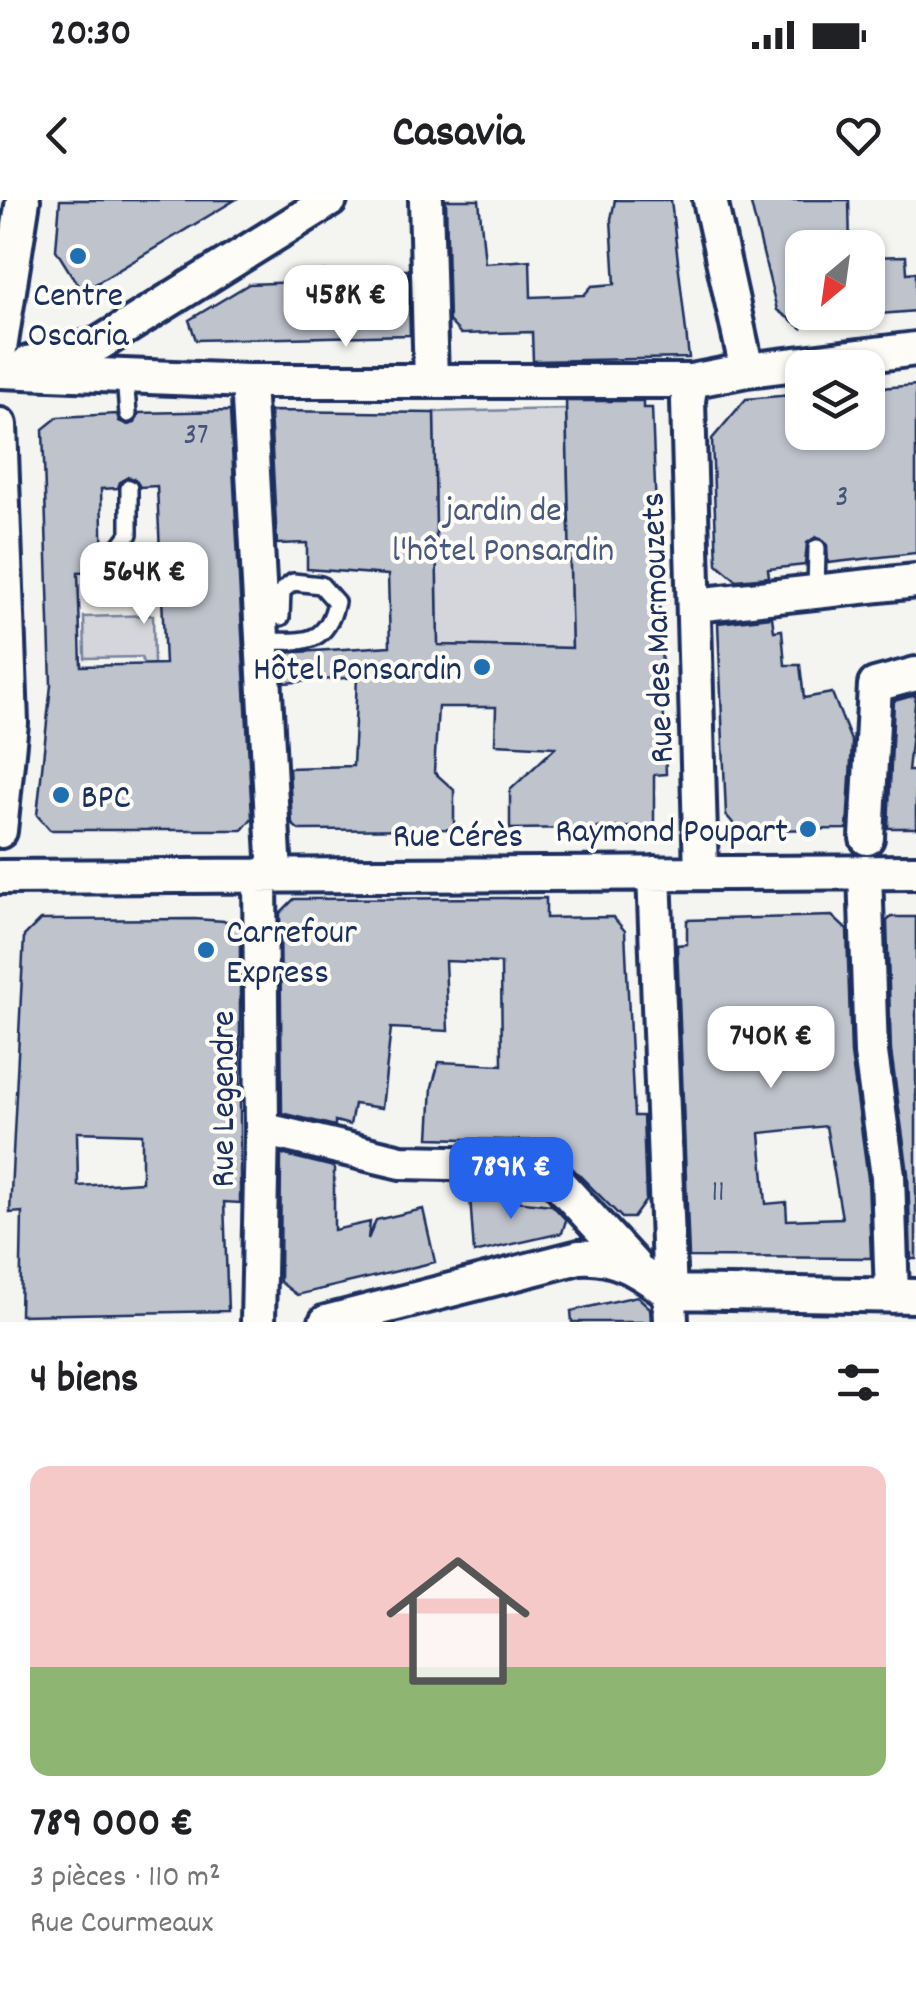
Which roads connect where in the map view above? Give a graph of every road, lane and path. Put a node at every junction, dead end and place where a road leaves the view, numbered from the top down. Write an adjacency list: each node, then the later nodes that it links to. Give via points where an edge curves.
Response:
1 (23, 200): 7 (street)
2 (330, 200): 5 (street)
3 (426, 200): 14 (street)
4 (710, 200): 8 (street)
5 (128, 326): 9 (street, via 100,344); 11 (street, via 129,357)
6 (916, 348): 8 (street)
7 (0, 350)
8 (747, 370): 13 (street)
9 (0, 371): 10 (street)
10 (125, 378): 11 (street); 15 (lane)
11 (158, 379): 12 (street)
12 (248, 381): 14 (street); 30 (street, Rue Legendre, via 272,629)
13 (690, 381): 14 (street); 22 (street, Rue des Marmouzets)
14 (431, 382)
15 (128, 414)
16 (0, 425): 24 (street, via 10,723)
17 (129, 488): 18 (lane, via 129,534)
18 (120, 546)
19 (817, 548): 21 (lane)
20 (916, 581): 21 (street)
21 (816, 592): 22 (street)
22 (695, 605): 29 (street, Rue des Marmouzets)
23 (916, 674): 25 (street, via 875,685)
24 (0, 831)
25 (867, 838)
26 (865, 872): 27 (street, Rue Cérès); 29 (street, Rue Cérès); 34 (street, via 871,1053)
27 (916, 872)
28 (654, 873): 29 (street, Rue Cérès); 30 (street, Rue Cérès); 35 (street)
29 (702, 873)
30 (268, 875): 31 (street, Rue Cérès); 32 (street, Rue Legendre)
31 (0, 877)
32 (262, 1129): 33 (street, via 401,1162 542,1165); 36 (street, Rue Legendre)
33 (640, 1271): 35 (street); 37 (street, via 602,1255 579,1257)
34 (904, 1296): 35 (street)
35 (669, 1307)
36 (258, 1322)
37 (326, 1322)

